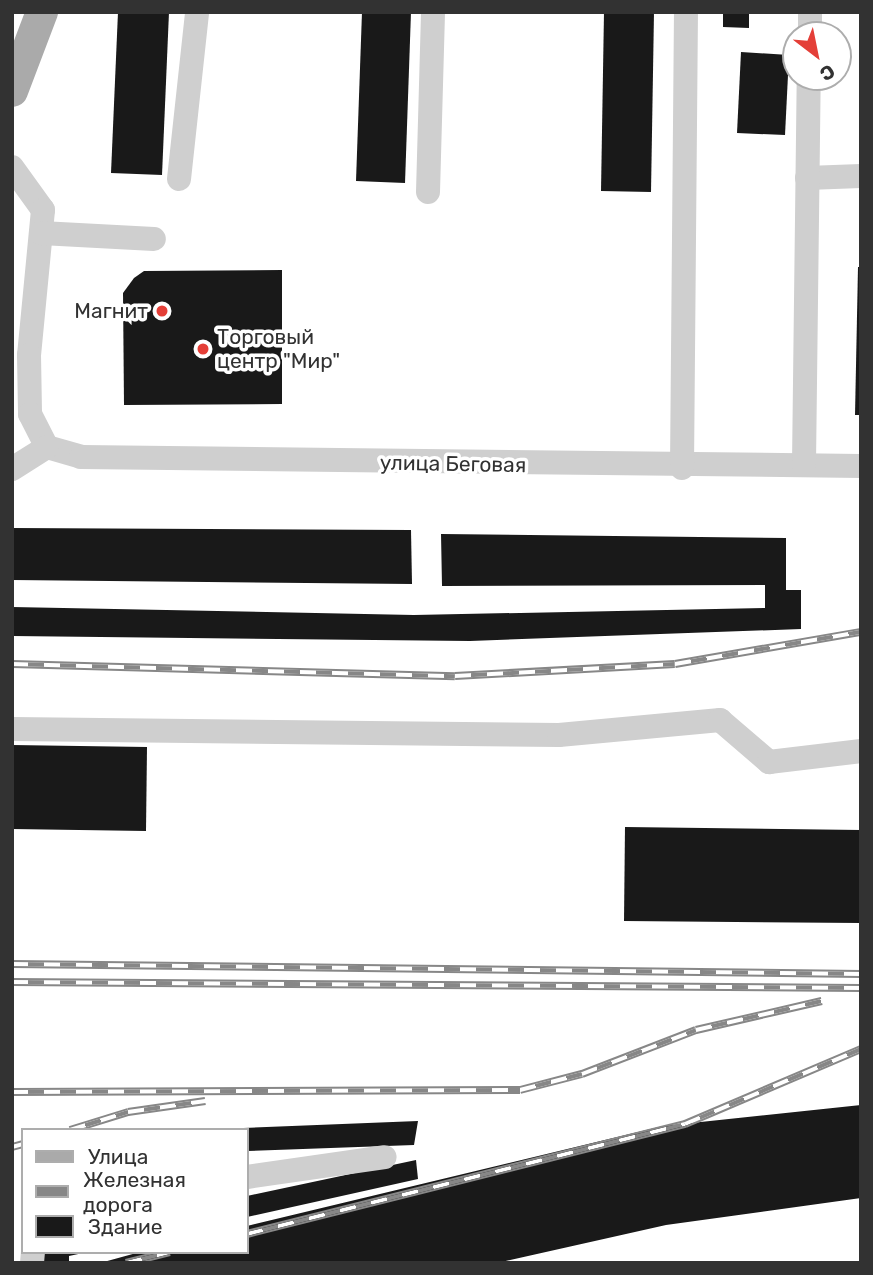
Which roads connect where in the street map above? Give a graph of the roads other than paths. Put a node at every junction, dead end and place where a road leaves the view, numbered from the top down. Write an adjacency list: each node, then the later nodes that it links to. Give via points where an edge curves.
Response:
1 (42, 12): 5 (main road)
2 (197, 12): 10 (street)
3 (433, 12): 11 (street)
4 (686, 12): 18 (street)
5 (12, 91)
6 (809, 91): 9 (street)
7 (12, 167): 12 (street, via 43,210)
8 (861, 176): 9 (street)
9 (807, 178): 16 (street)
10 (178, 179)
11 (428, 191)
12 (41, 233): 13 (street); 14 (street)
13 (154, 239)
14 (20, 355): 15 (street, via 30,414)
15 (47, 447): 18 (street, улица Беговая, via 81,457); 19 (street)
16 (804, 464): 17 (street, улица Беговая); 18 (street, улица Беговая)
17 (861, 466)
18 (682, 468)
19 (12, 469)
20 (12, 729): 21 (street, via 559,735 719,720 769,762)
21 (861, 751)
22 (384, 1157): 23 (street)
23 (248, 1177)

